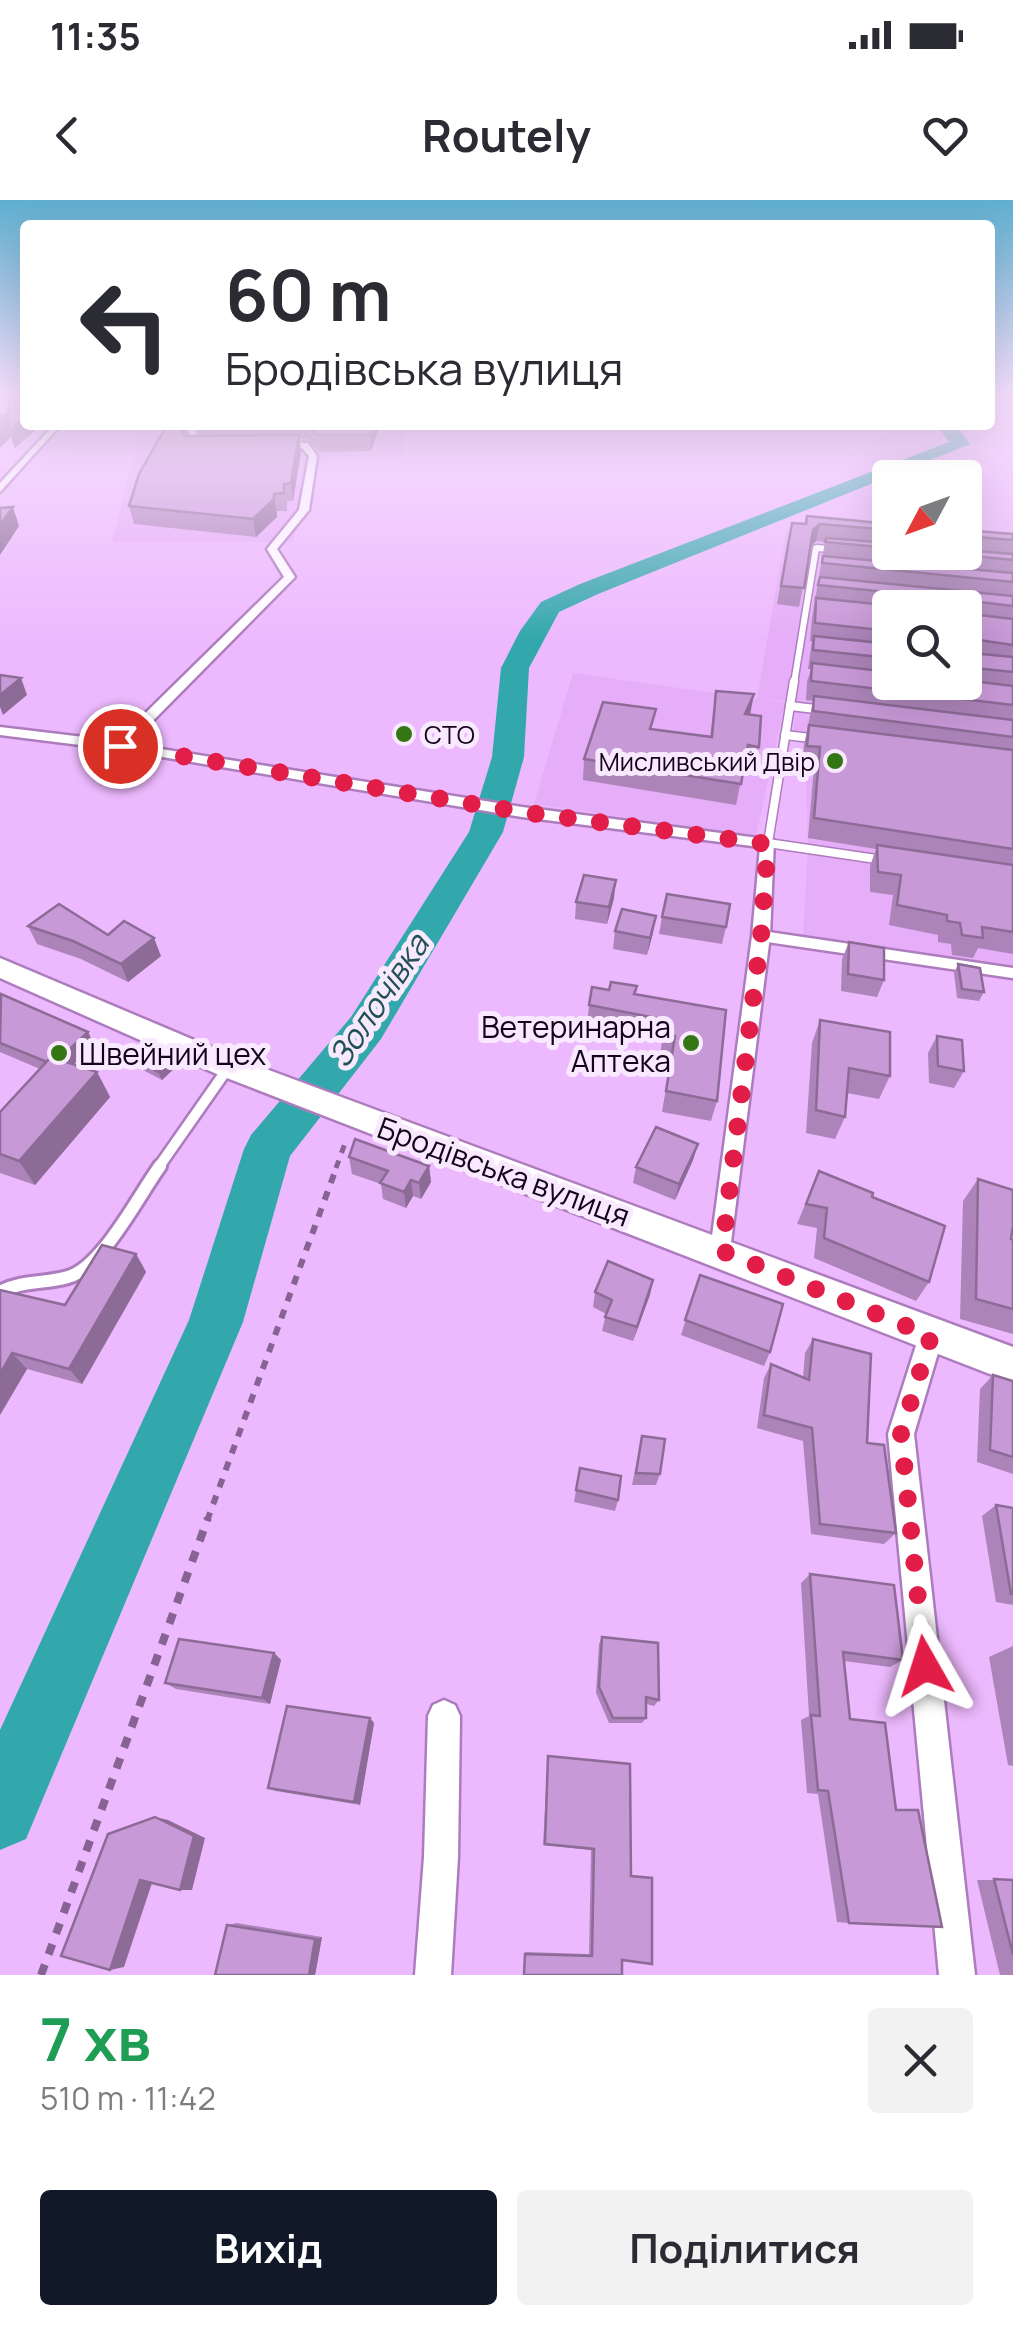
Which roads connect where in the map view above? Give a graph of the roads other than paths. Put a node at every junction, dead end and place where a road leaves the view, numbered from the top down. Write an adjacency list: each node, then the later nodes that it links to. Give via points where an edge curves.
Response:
1 (310, 475): 18 (street, via 304,510 272,550 290,577)
2 (835, 550): 3 (lane, via 816,548)
3 (812, 566): 4 (lane); 5 (lane)
4 (831, 568)
5 (809, 587): 6 (lane); 7 (lane)
6 (828, 589)
7 (806, 609): 8 (lane); 9 (lane)
8 (822, 610)
9 (800, 647): 10 (lane); 11 (lane)
10 (818, 649)
11 (795, 674): 12 (lane); 13 (lane)
12 (815, 676)
13 (790, 706): 14 (lane); 16 (lane)
14 (827, 710)
15 (0, 731): 18 (street)
16 (785, 734): 17 (lane); 19 (lane)
17 (823, 740)
18 (120, 746): 19 (street, via 449,801)
19 (768, 844): 20 (lane); 21 (street)
20 (900, 863)
21 (761, 936): 23 (lane); 25 (street)
22 (0, 967): 24 (street, Бродівська вулиця)
23 (1013, 973)
24 (239, 1071): 25 (street, Бродівська вулиця); 26 (lane, via 91,1265 68,1280 23,1282)
25 (722, 1251): 27 (street, Бродівська вулиця)
26 (0, 1292)
27 (931, 1336): 28 (street, Бродівська вулиця); 31 (street, via 901,1434)
28 (1013, 1365)
29 (444, 1716): 30 (street)
30 (433, 1975)
31 (958, 1975)

